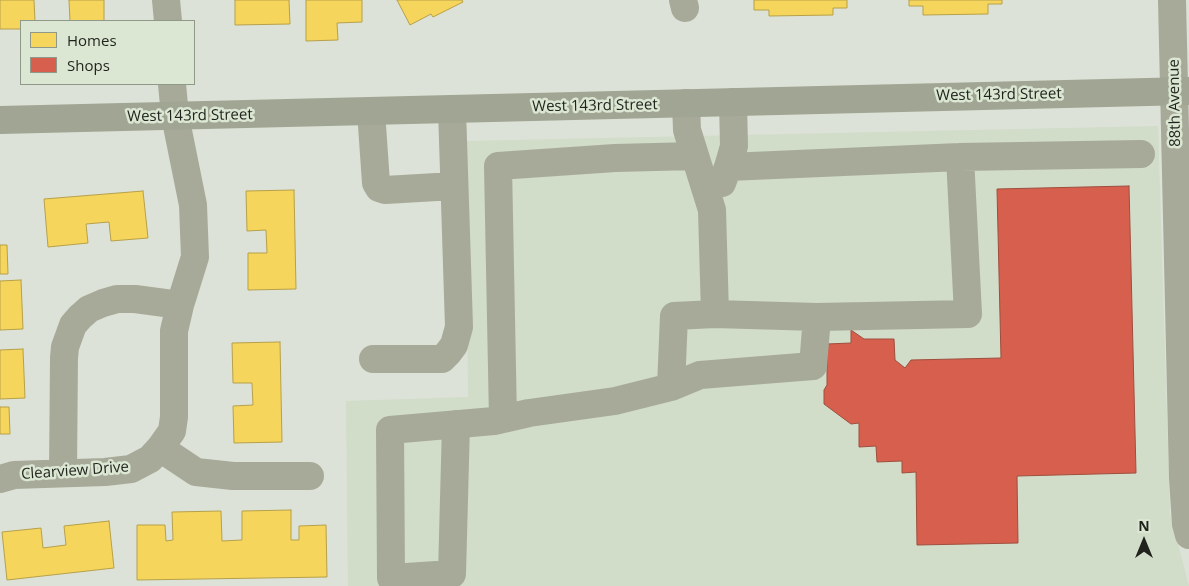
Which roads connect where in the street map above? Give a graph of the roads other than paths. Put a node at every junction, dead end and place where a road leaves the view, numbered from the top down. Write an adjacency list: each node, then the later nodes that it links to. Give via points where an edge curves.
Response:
1 (166, 0): 3 (street)
2 (1172, 0): 5 (street, 88th Avenue)
3 (168, 20)
4 (172, 85): 10 (street, Clearview Drive)
5 (1182, 91): 6 (main road, West 143rd Street); 29 (street, 88th Avenue, via 1183,478)
6 (733, 102): 7 (main road, West 143rd Street); 15 (street, via 734,146)
7 (686, 103): 8 (main road, West 143rd Street); 13 (street, via 687,130)
8 (452, 109): 9 (main road, West 143rd Street); 16 (street)
9 (371, 111): 10 (main road, West 143rd Street); 16 (street, via 379,188)
10 (174, 116): 11 (main road, West 143rd Street); 18 (street, Clearview Drive, via 193,205 195,257)
11 (0, 120)
12 (1141, 154): 14 (street)
13 (695, 156): 17 (street); 23 (street, via 498,166)
14 (960, 157): 15 (street); 20 (street, via 968,314)
15 (728, 167): 17 (street)
16 (454, 186): 21 (street, via 459,327 454,345 442,359)
17 (712, 210): 19 (street)
18 (180, 305): 25 (street, Clearview Drive, via 174,331 174,417 172,431); 26 (street, via 136,298 117,299 89,309 74,325 64,358)
19 (715, 314): 20 (street); 22 (street, via 674,316)
20 (817, 317): 22 (street, via 813,366 700,375)
21 (373, 359)
22 (671, 387): 23 (street, via 615,401)
23 (503, 419): 24 (street)
24 (456, 424): 24 (street, via 452,574 391,578 390,430)
25 (160, 448): 26 (street, Clearview Drive, via 150,459 131,469); 27 (street, via 196,472 233,476)
26 (64, 473): 28 (street, Clearview Drive, via 14,475)
27 (310, 476)
28 (0, 479)
29 (1189, 535)

